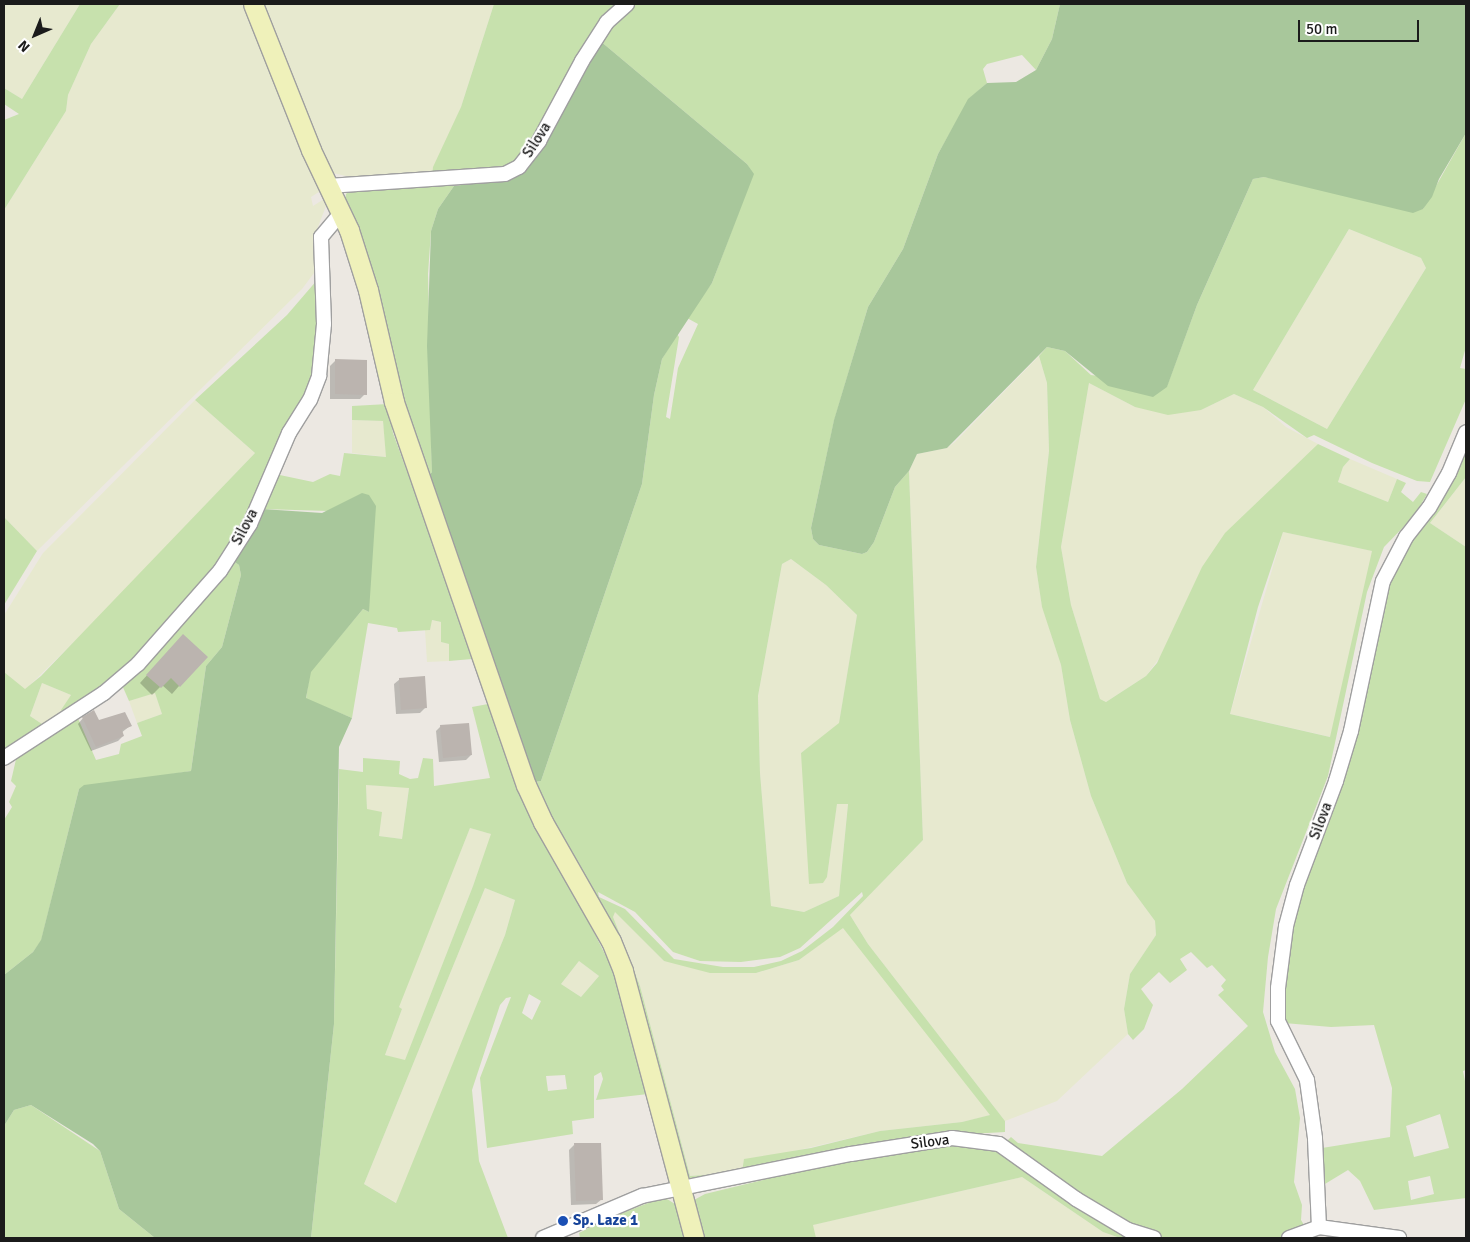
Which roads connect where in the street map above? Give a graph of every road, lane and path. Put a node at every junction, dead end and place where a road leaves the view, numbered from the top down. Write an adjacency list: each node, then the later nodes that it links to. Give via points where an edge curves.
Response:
1 (254, 4): 3 (street)
2 (627, 4): 3 (street, Silova, via 607,22 539,141 519,167 506,174)
3 (328, 186): 4 (street)
4 (341, 213): 6 (street, Silova, via 321,237 324,324 319,376 310,400 289,432 250,524 220,571 138,664 104,693); 7 (street, via 368,290 394,402 526,785 543,822 611,941 623,971)
5 (1466, 432): 8 (street, Silova, via 1449,473 1429,508 1406,538 1383,581 1351,731 1297,885 1286,926 1278,988 1278,1021 1307,1080 1315,1138)
6 (4, 758)
7 (683, 1190): 9 (street, Silova, via 642,1196); 10 (street); 11 (street, Silova, via 851,1154 952,1138 999,1144 1076,1199 1128,1230)
8 (1319, 1227): 12 (street); 13 (street)
9 (543, 1238)
10 (694, 1238)
11 (1154, 1238)
12 (1289, 1238)
13 (1399, 1238)

